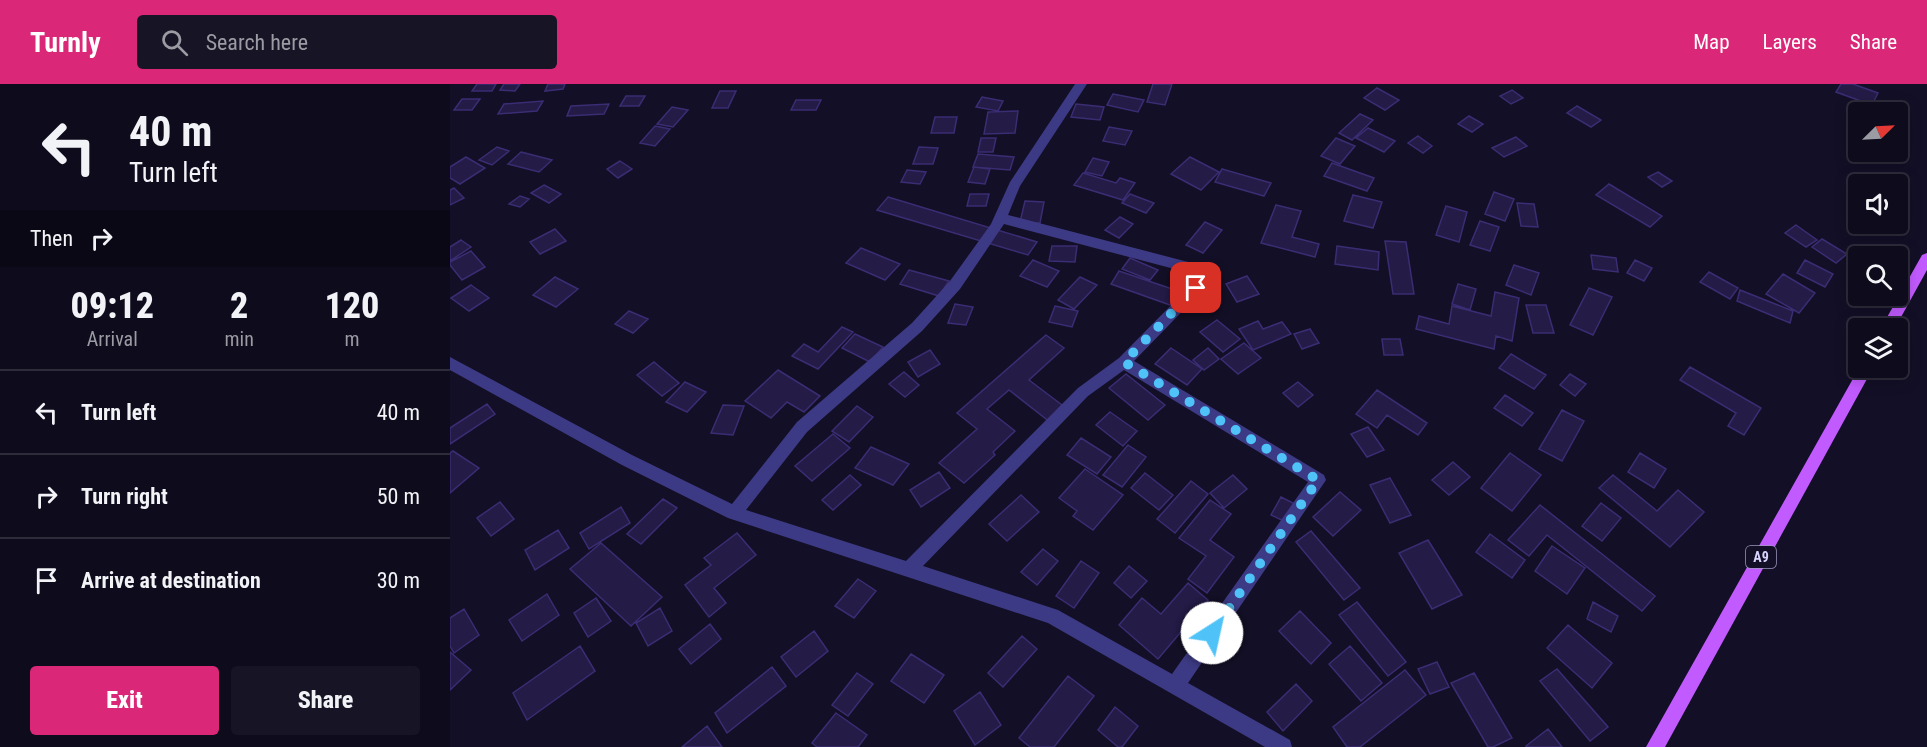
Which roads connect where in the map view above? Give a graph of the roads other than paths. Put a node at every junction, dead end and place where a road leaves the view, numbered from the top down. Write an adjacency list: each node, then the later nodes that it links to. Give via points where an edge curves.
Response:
1 (1081, 84): 2 (street, via 1014,185)
2 (1000, 218): 5 (street, via 1187,267 1196,288); 8 (street, via 956,285 916,327 802,427)
3 (1927, 258): 4 (main road)
4 (1894, 318)
5 (1124, 362): 9 (street, via 1083,392); 10 (street, via 1318,480)
6 (450, 363): 8 (street, via 627,460)
7 (1860, 378): 12 (main road, A9)
8 (734, 513): 9 (street)
9 (908, 570): 10 (street, via 1052,616)
10 (1175, 686): 11 (street)
11 (1283, 747)
12 (1656, 747)

